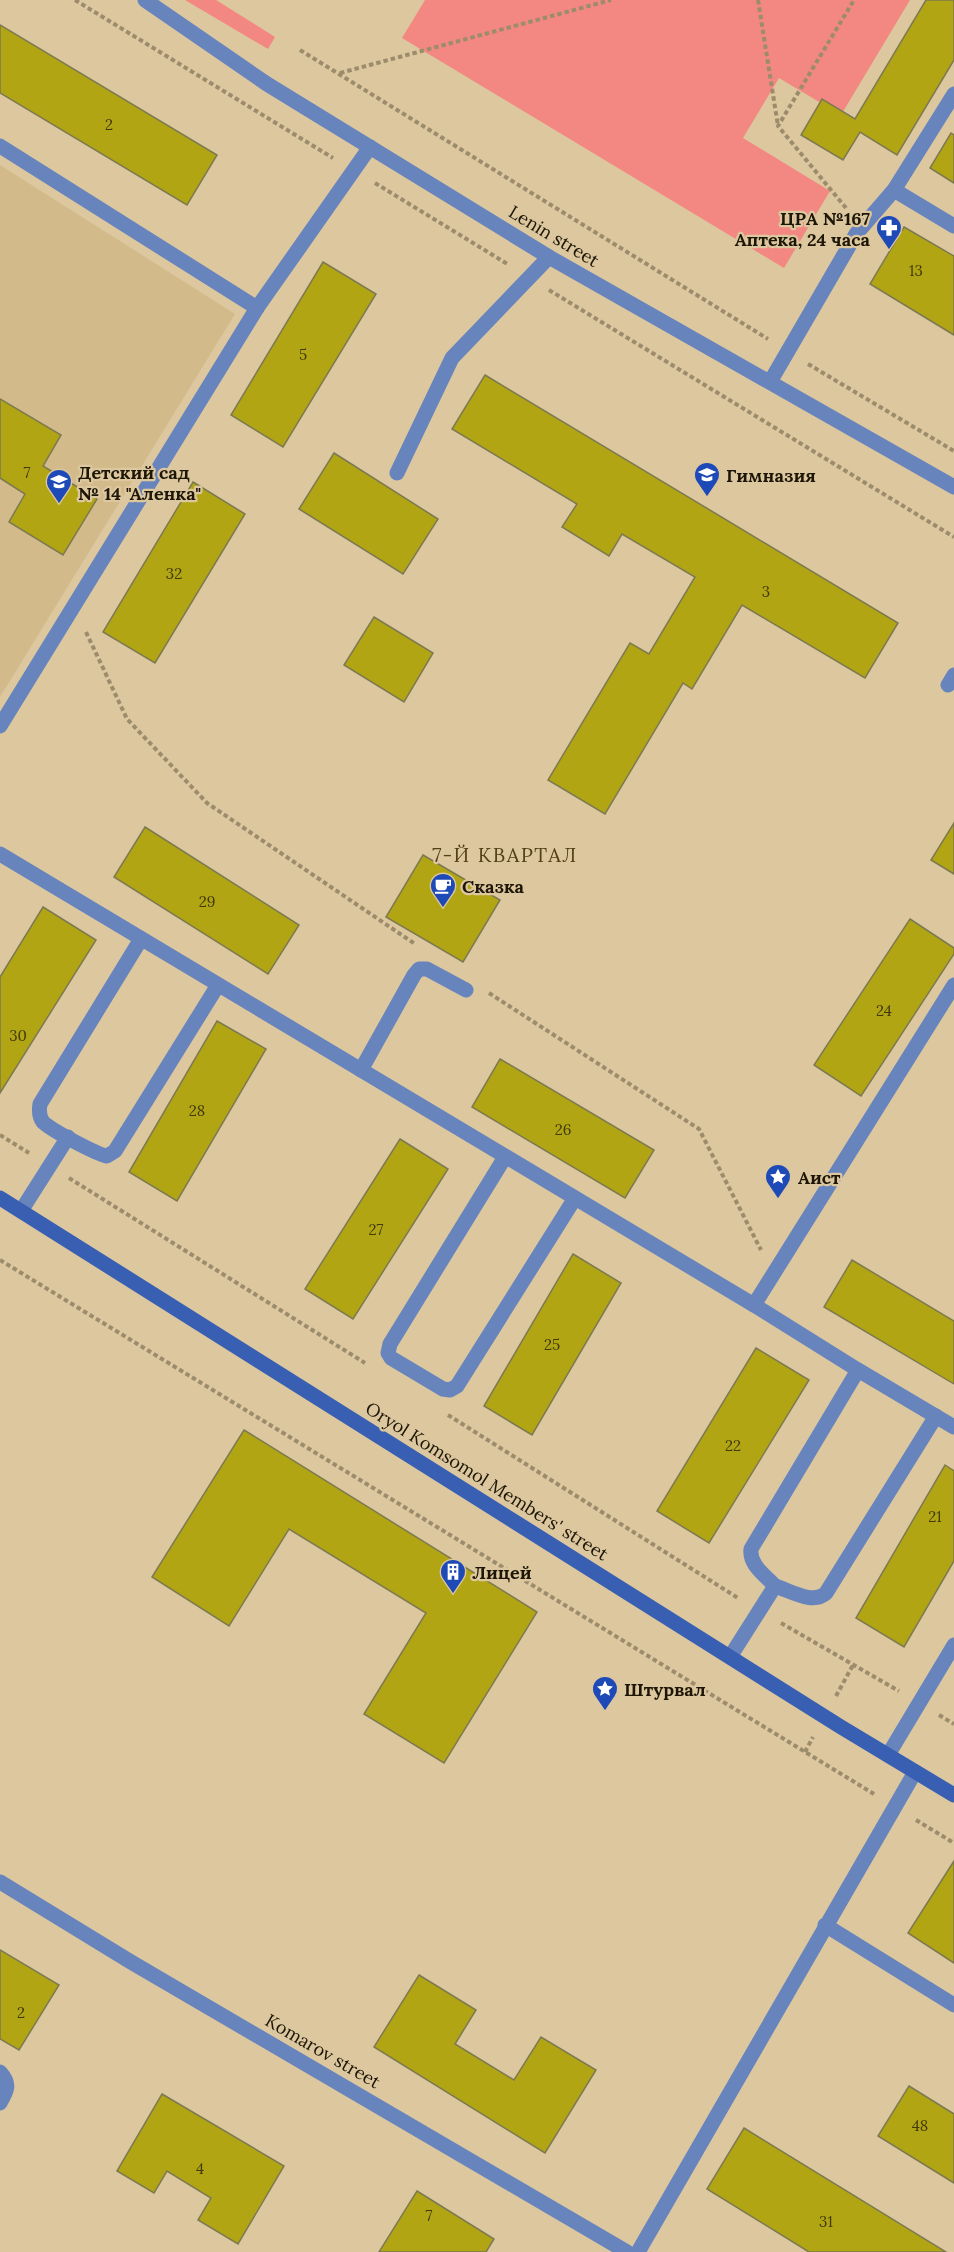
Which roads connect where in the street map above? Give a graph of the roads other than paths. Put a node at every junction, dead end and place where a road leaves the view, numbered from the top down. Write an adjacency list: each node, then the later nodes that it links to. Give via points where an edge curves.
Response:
1 (145, 0): 4 (street, Lenin street, via 267,84)
2 (954, 94): 5 (street)
3 (0, 146): 8 (street)
4 (370, 147): 7 (street, Lenin street); 8 (street)
5 (894, 190): 6 (street); 9 (street, via 856,234)
6 (954, 226)
7 (549, 257): 9 (street, Lenin street); 10 (street, via 452,358)
8 (257, 308): 12 (street)
9 (770, 382): 11 (street, Lenin street)
10 (397, 473)
11 (954, 487)
12 (0, 726)
13 (0, 854): 14 (street)
14 (141, 939): 15 (street); 19 (street, via 40,1104 44,1122)
15 (218, 985): 18 (street); 19 (street, via 115,1151 107,1156 97,1155)
16 (954, 985): 24 (street)
17 (466, 990): 18 (street, via 420,969)
18 (361, 1070): 20 (street)
19 (68, 1137): 23 (street)
20 (505, 1157): 22 (street); 22 (street, via 390,1344 391,1358 443,1389 457,1386)
21 (0, 1198): 23 (street, Oryol Komsomol Members' street)
22 (574, 1198): 24 (street)
23 (21, 1211): 30 (street, Oryol Komsomol Members' street)
24 (754, 1305): 25 (street)
25 (858, 1370): 26 (street); 28 (street, via 750,1549 753,1563)
26 (936, 1416): 27 (street); 28 (street, via 826,1593 813,1599)
27 (954, 1427)
28 (775, 1586): 30 (street)
29 (954, 1645): 31 (street)
30 (730, 1657): 31 (street, Oryol Komsomol Members' street)
31 (888, 1755): 32 (street, Oryol Komsomol Members' street)
32 (915, 1772): 33 (street, Oryol Komsomol Members' street); 35 (street)
33 (954, 1795)
34 (0, 1882): 39 (street, Komarov street)
35 (825, 1925): 36 (street); 40 (street)
36 (954, 2005)
37 (0, 2072): 38 (street, via 8,2084)
38 (0, 2103)
39 (627, 2252)
40 (638, 2252)

